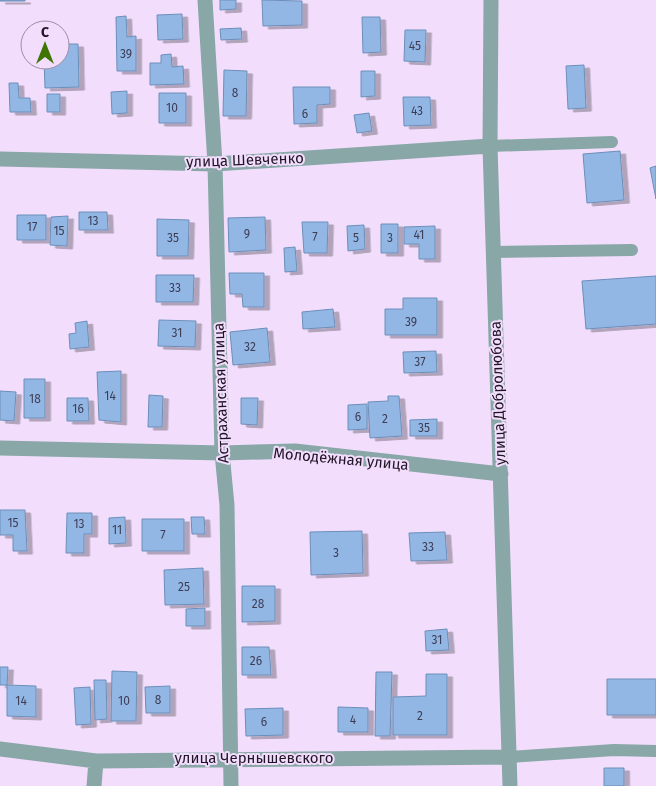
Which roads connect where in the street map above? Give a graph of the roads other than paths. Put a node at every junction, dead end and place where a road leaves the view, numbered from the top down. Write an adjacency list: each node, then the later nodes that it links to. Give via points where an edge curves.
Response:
1 (205, 0): 6 (street, Астраханская улица)
2 (491, 0): 4 (street, улица Добролюбова)
3 (612, 142): 4 (lane)
4 (490, 146): 6 (street, улица Шевченко); 8 (street, улица Добролюбова)
5 (0, 159): 6 (street, улица Шевченко)
6 (215, 164): 10 (street, Астраханская улица)
7 (632, 250): 8 (lane)
8 (494, 252): 11 (street, улица Добролюбова)
9 (0, 448): 10 (street, Молодёжная улица)
10 (222, 453): 11 (street, Молодёжная улица, via 295,451); 15 (street, Астраханская улица, via 227,505)
11 (501, 474): 14 (street, улица Добролюбова)
12 (0, 749): 16 (street, улица Чернышевского)
13 (656, 751): 14 (lane, via 614,750)
14 (509, 757): 15 (street, улица Чернышевского); 19 (street, улица Добролюбова)
15 (229, 759): 16 (street, улица Чернышевского); 18 (street, Астраханская улица)
16 (96, 760): 17 (street)
17 (94, 786)
18 (231, 786)
19 (510, 786)

